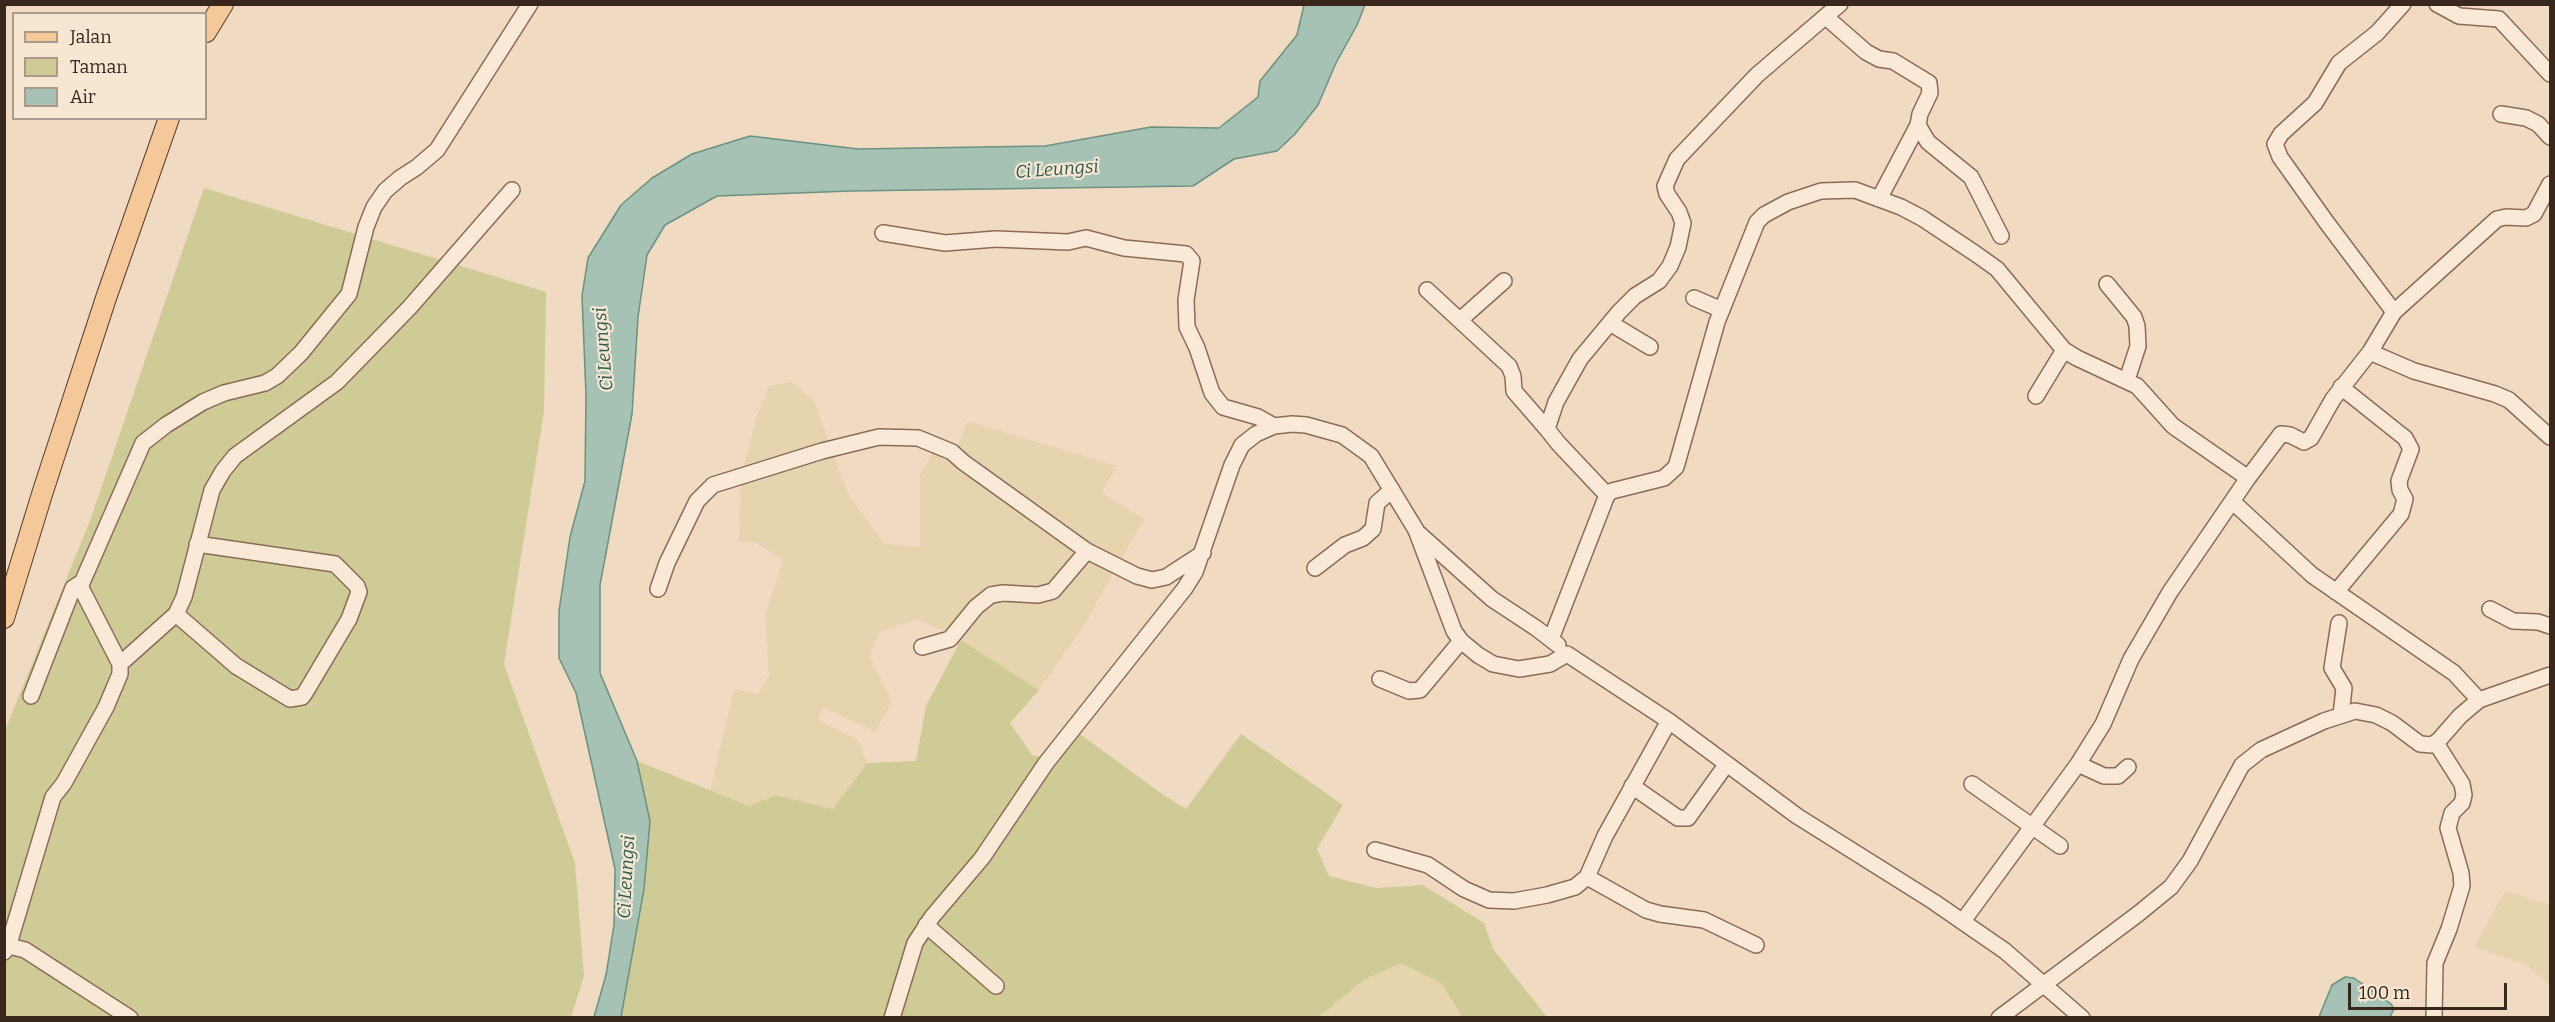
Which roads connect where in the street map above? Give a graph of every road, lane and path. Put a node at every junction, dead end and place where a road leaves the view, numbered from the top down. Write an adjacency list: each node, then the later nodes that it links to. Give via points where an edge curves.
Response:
1 (223, 4): 7 (main road)
2 (530, 4): 44 (street, via 437,150 385,191 374,207 349,294 301,353 277,376 203,402 143,443)
3 (1840, 4): 6 (street)
4 (2403, 4): 23 (street, via 2377,33 2339,63 2315,103 2275,144 2320,214)
5 (2437, 4): 8 (street, via 2459,16 2499,19)
6 (1826, 17): 11 (street, via 1866,52 1893,61 1929,83 1930,93); 25 (street, via 1758,75 1677,159 1665,186 1683,223 1678,247 1659,281 1635,296)
7 (207, 30)
8 (2550, 74)
9 (2501, 114): 12 (street, via 2533,121)
10 (168, 120): 49 (main road)
11 (1918, 125): 15 (street); 17 (street, via 1928,142 1971,177)
12 (2550, 137)
13 (2550, 184): 23 (street, via 2534,214 2497,219)
14 (512, 190): 40 (street, via 410,307 337,382 235,456 212,490)
15 (1880, 199): 22 (street, via 1855,190 1821,191 1764,215 1752,231); 27 (street, via 1922,218 1997,269)
16 (883, 233): 32 (street, via 945,243 996,239 1068,242 1086,238 1124,248 1186,254 1192,261 1186,300 1187,327 1212,393 1223,407)
17 (2001, 236)
18 (1504, 281): 24 (street)
19 (2107, 284): 29 (street, via 2137,326 2138,346)
20 (1427, 290): 24 (street)
21 (1694, 298): 22 (street)
22 (1722, 310): 37 (street, via 1673,472)
23 (2394, 312): 28 (street)
24 (1460, 320): 33 (street, via 1509,366 1514,391)
25 (1610, 323): 26 (street); 33 (street, via 1580,359 1556,402)
26 (1650, 348)
27 (2064, 350): 29 (street); 31 (street)
28 (2370, 352): 30 (street); 34 (street, via 2414,371 2509,400)
29 (2127, 380): 35 (street, via 2153,400 2173,426)
30 (2341, 387): 35 (street, via 2311,438 2304,442 2281,434); 46 (street, via 2405,438 2411,449 2399,481 2405,499 2401,514)
31 (2036, 396)
32 (1274, 426): 36 (street, via 1306,425 1342,435 1371,456); 42 (street, via 1249,439 1237,454)
33 (1547, 429): 37 (street)
34 (2550, 436)
35 (2248, 478): 38 (street)
36 (1392, 490): 39 (street); 43 (street, via 1377,503 1373,529)
37 (1607, 495): 52 (street)
38 (2233, 502): 46 (street); 64 (street, via 2170,592 2131,659 2103,724)
39 (1416, 530): 52 (street, via 1492,600); 53 (street)
40 (197, 544): 48 (street); 48 (street, via 335,564 359,592 349,619 305,693 290,699 236,666)
41 (1087, 551): 42 (street, via 1152,580 1166,577); 45 (street, via 946,448 918,438 879,437 713,485 697,501); 54 (street, via 1053,591 1038,595 991,595 950,639)
42 (1204, 553): 74 (street, via 1185,588 1046,763 982,858)
43 (1315, 568)
44 (81, 585): 56 (street); 59 (street, via 72,588)
45 (658, 589)
46 (2336, 592): 60 (street, via 2454,673)
47 (2490, 609): 51 (street, via 2513,621)
48 (176, 614): 56 (street)
49 (4, 618)
50 (2339, 623): 61 (street, via 2332,668 2344,688)
51 (2550, 626)
52 (1551, 639): 55 (street)
53 (1461, 640): 55 (street, via 1478,655 1507,668 1550,664); 58 (street, via 1420,690 1409,692)
54 (922, 647)
55 (1567, 654): 62 (street)
56 (120, 664): 76 (street, via 117,684 106,708 53,797)
57 (2550, 675): 60 (street)
58 (1380, 679)
59 (31, 696)
60 (2479, 700): 63 (street)
61 (2341, 715): 63 (street, via 2355,711 2376,715 2420,744); 77 (street, via 2272,744 2248,760 2171,887)
62 (1669, 721): 65 (street); 68 (street)
63 (2436, 743): 83 (street, via 2462,784 2464,795 2448,828 2462,886 2434,963)
64 (2078, 764): 66 (street, via 2104,776 2118,776); 69 (street)
65 (1726, 765): 68 (street, via 1692,815 1683,819); 73 (street, via 1797,816)
66 (2128, 767)
67 (1972, 784): 69 (street)
68 (1632, 786): 72 (street)
69 (2032, 828): 70 (street); 73 (street)
70 (2060, 846)
71 (1376, 850): 72 (street, via 1420,862 1479,897 1498,901 1547,895 1575,887)
72 (1587, 877): 75 (street, via 1646,910 1704,920)
73 (1963, 921): 77 (street, via 2005,951)
74 (926, 925): 78 (street); 80 (street, via 915,943)
75 (1756, 945)
76 (6, 950): 79 (street, via 25,950)
77 (2042, 985): 81 (street); 82 (street)
78 (996, 986)
79 (130, 1017)
80 (892, 1017)
81 (1999, 1017)
82 (2082, 1017)
83 (2434, 1017)

